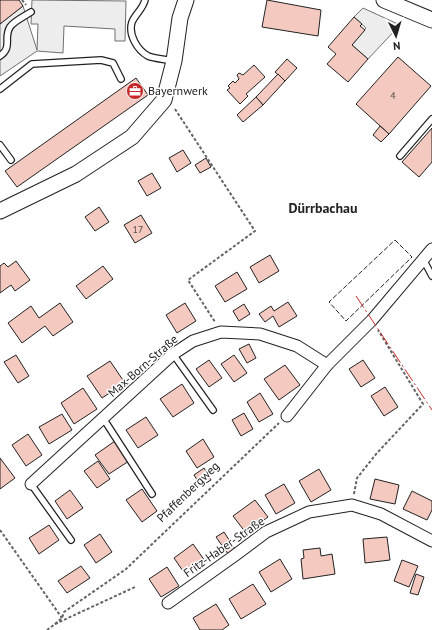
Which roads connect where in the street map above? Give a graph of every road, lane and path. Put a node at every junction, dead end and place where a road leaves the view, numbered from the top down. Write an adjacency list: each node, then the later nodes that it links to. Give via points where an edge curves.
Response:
1 (145, 0): 9 (lane, via 144,6 132,23 132,37 138,49 149,56)
2 (174, 0): 6 (street)
3 (186, 0): 6 (street)
4 (384, 0): 7 (street)
5 (31, 12): 8 (lane, via 10,27 7,35 8,45)
6 (180, 18): 9 (street)
7 (432, 20)
8 (0, 56)
9 (174, 61): 17 (street, via 164,100 132,137 76,174)
10 (121, 79): 11 (lane, via 113,62 101,60 32,64)
11 (0, 89)
12 (175, 109): 22 (path, via 256,231 188,280)
13 (432, 119): 15 (lane)
14 (0, 145): 16 (lane)
15 (400, 156)
16 (11, 160)
17 (0, 211)
18 (432, 249): 19 (street)
19 (423, 259): 20 (lane); 21 (street)
20 (432, 276)
21 (372, 320): 24 (street); 30 (path, via 424,404 377,452 357,478)
22 (221, 332): 23 (street, Max-Born-Straße, via 193,341); 24 (street, Max-Born-Straße, via 260,334 297,346)
23 (173, 354): 25 (lane); 27 (street, Max-Born-Straße)
24 (327, 365): 26 (street)
25 (213, 410)
26 (287, 416): 36 (path, Pfaffenbergweg, via 126,569 64,612)
27 (103, 418): 28 (street, Max-Born-Straße); 29 (lane)
28 (31, 484): 32 (lane)
29 (152, 494)
30 (352, 505): 33 (street, Fritz-Haber-Straße, via 381,514); 35 (street, Fritz-Haber-Straße, via 309,512 266,532)
31 (0, 530): 36 (path)
32 (71, 540)
33 (432, 541)
34 (135, 587): 37 (path)
35 (168, 603)
36 (62, 618): 37 (path, Pfaffenbergweg)
37 (55, 624): 38 (path)
38 (47, 630)

